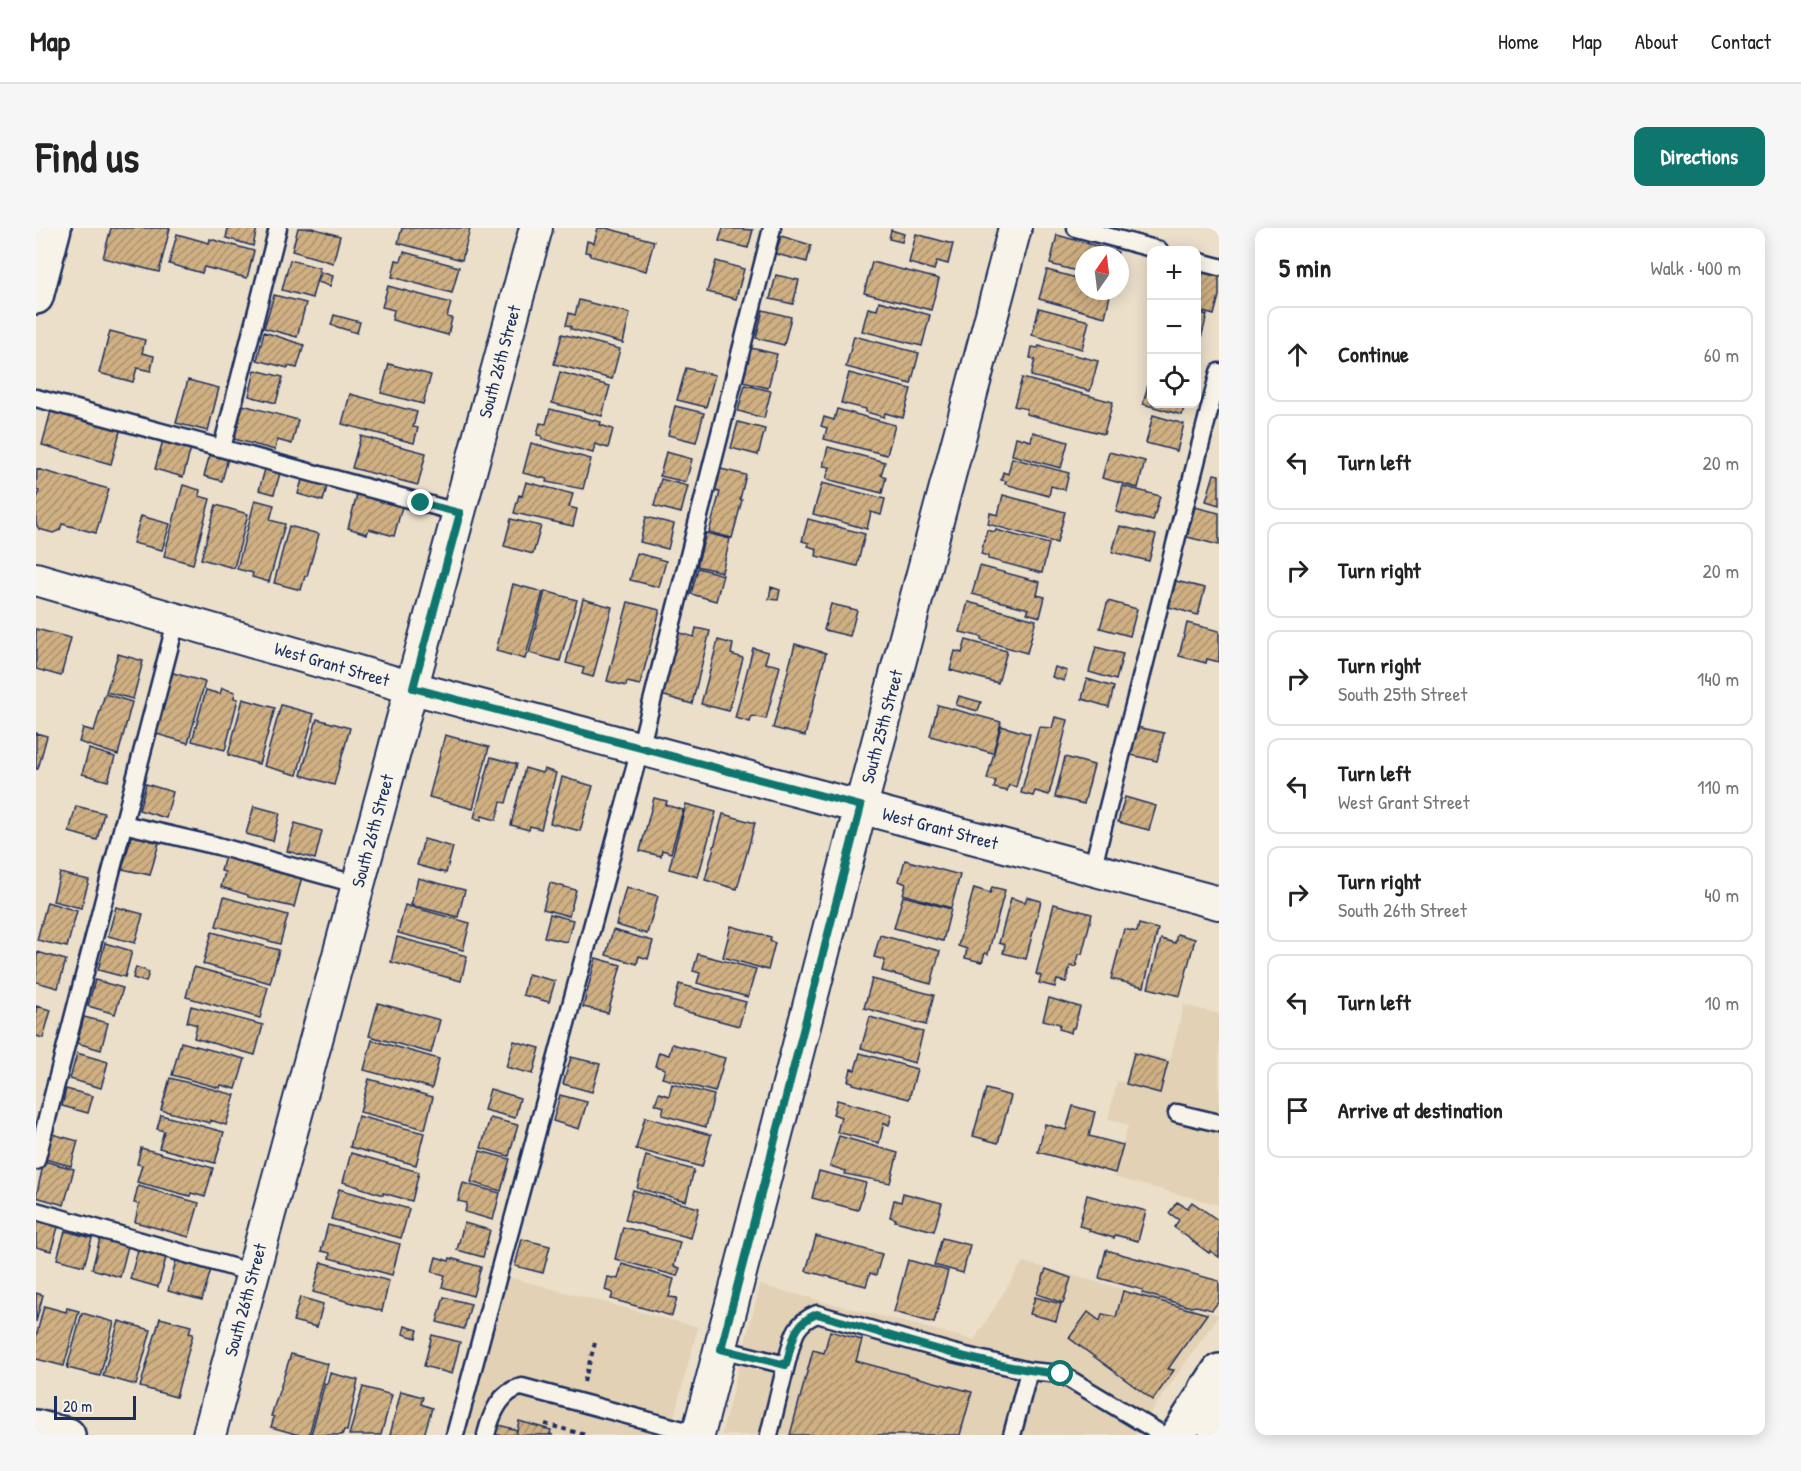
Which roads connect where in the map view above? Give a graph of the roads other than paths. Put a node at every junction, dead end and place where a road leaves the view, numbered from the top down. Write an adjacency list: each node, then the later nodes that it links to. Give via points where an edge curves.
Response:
1 (54, 228): 10 (main road)
2 (278, 228): 13 (lane)
3 (536, 228): 14 (street, South 26th Street)
4 (772, 228): 18 (lane)
5 (1015, 228): 19 (street, South 25th Street)
6 (1076, 228): 7 (lane)
7 (1147, 247)
8 (1201, 262): 9 (lane)
9 (1219, 267)
10 (36, 297)
11 (1219, 372): 21 (lane)
12 (36, 398): 13 (lane)
13 (222, 448): 14 (lane)
14 (460, 513): 17 (street, South 26th Street)
15 (36, 579): 16 (street, West Grant Street)
16 (177, 618): 17 (street, West Grant Street); 20 (lane)
17 (413, 688): 18 (street, West Grant Street); 22 (street, South 26th Street)
18 (640, 749): 19 (street, West Grant Street); 37 (lane)
19 (861, 806): 21 (street, West Grant Street); 29 (street, South 25th Street)
20 (123, 824): 22 (lane); 26 (lane)
21 (1092, 870): 23 (street, West Grant Street)
22 (359, 885): 28 (street, South 26th Street)
23 (1219, 903)
24 (1178, 1113): 25 (lane)
25 (1219, 1124)
26 (36, 1161)
27 (36, 1211): 28 (lane)
28 (253, 1273): 36 (street, South 26th Street)
29 (721, 1349): 30 (lane); 34 (street, South 25th Street)
30 (786, 1365): 31 (lane, via 797,1327 817,1314); 39 (lane)
31 (1029, 1371): 40 (lane); 41 (lane, via 1061,1374)
32 (1213, 1380): 42 (main road); 43 (main road, via 1209,1415)
33 (36, 1427): 35 (main road)
34 (698, 1434): 38 (lane, via 522,1387 504,1395 489,1421)
35 (68, 1435)
36 (209, 1435)
37 (455, 1435)
38 (486, 1435)
39 (769, 1435)
40 (1012, 1435)
41 (1162, 1435)
42 (1178, 1435)
43 (1218, 1435)

